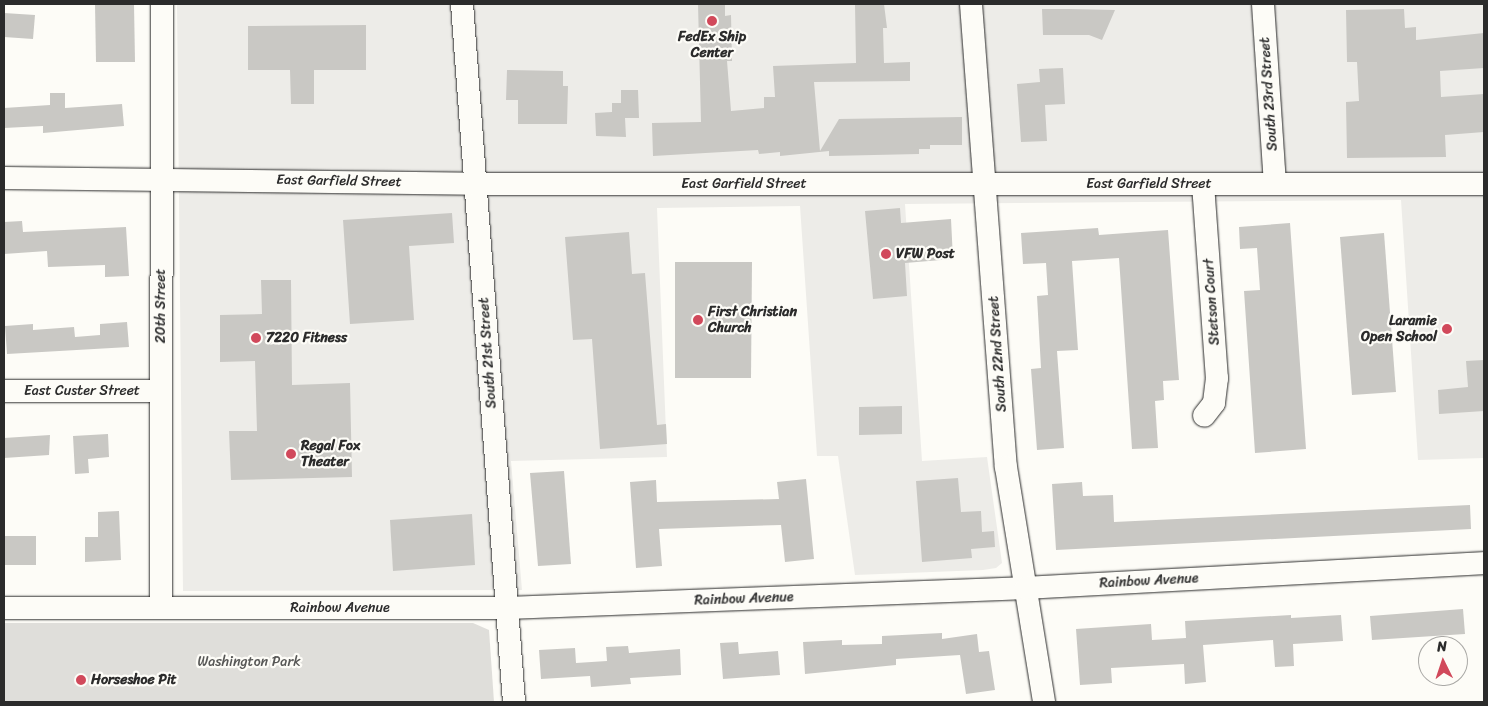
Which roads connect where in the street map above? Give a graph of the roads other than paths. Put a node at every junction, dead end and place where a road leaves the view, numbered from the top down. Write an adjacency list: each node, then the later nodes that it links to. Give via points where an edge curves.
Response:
1 (162, 4): 6 (street, 20th Street)
2 (462, 4): 7 (street, South 21st Street)
3 (970, 4): 8 (street, South 22nd Street)
4 (1263, 4): 10 (street, South 23rd Street)
5 (4, 178): 6 (street, East Garfield Street)
6 (162, 178): 7 (street, East Garfield Street); 13 (street, 20th Street)
7 (475, 184): 8 (street, East Garfield Street); 19 (street, South 21st Street)
8 (985, 184): 9 (street, East Garfield Street); 16 (street, South 22nd Street, via 1006,467)
9 (1203, 184): 10 (street, East Garfield Street); 14 (street, Stetson Court, via 1217,378 1214,403)
10 (1275, 184): 11 (street, East Garfield Street)
11 (1484, 184)
12 (4, 391): 13 (street, East Custer Street)
13 (161, 391): 18 (street, 20th Street)
14 (1204, 416)
15 (1484, 563): 16 (street, Rainbow Avenue)
16 (1026, 588): 19 (street, Rainbow Avenue); 21 (street, South 22nd Street)
17 (4, 608): 18 (street, Rainbow Avenue)
18 (161, 608): 19 (street, Rainbow Avenue)
19 (507, 608): 20 (street, South 21st Street)
20 (514, 702)
21 (1044, 702)

